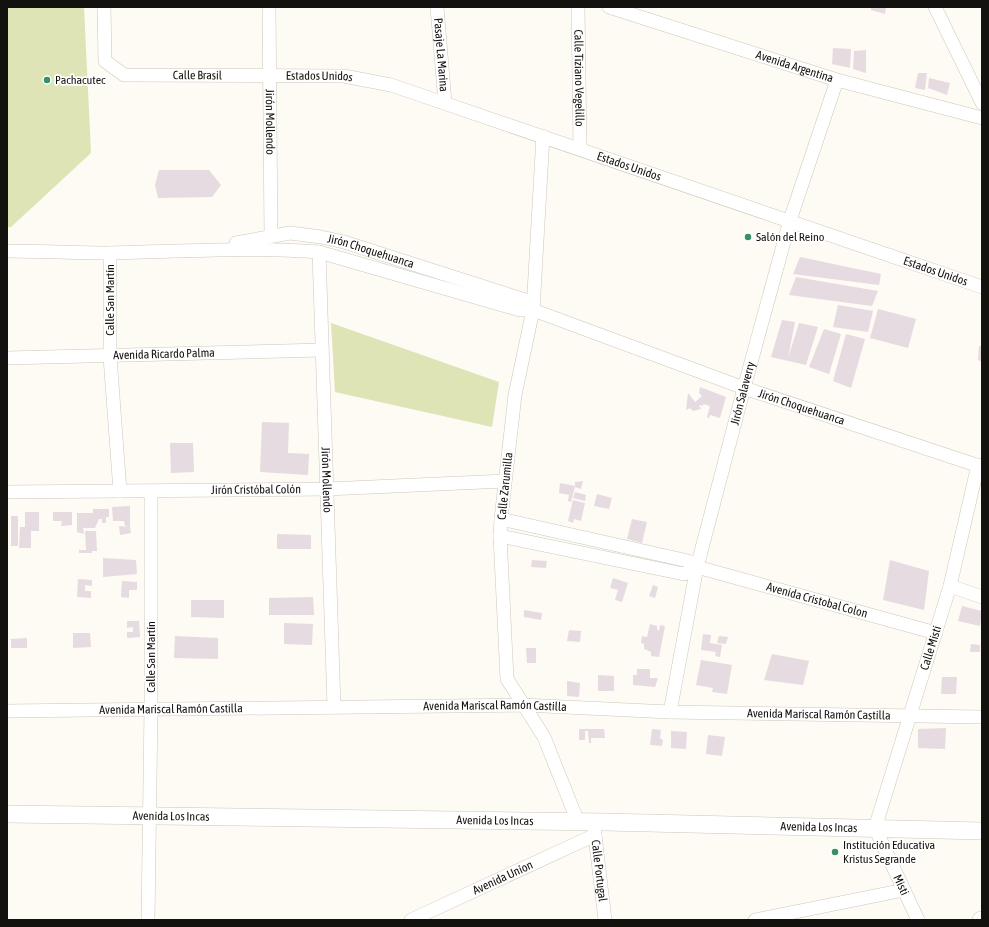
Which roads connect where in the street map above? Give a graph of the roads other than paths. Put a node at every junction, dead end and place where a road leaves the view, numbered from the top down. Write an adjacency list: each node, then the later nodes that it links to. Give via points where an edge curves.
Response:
1 (104, 7): 7 (street, Calle Brasil, via 105,61 124,75)
2 (269, 7): 7 (street, Jirón Mollendo)
3 (437, 7): 9 (street, Pasaje La Marina)
4 (578, 7): 13 (street, Calle Tiziano Vegelillo)
5 (609, 7): 8 (street, Avenida Argentina)
6 (935, 7): 10 (street)
7 (270, 76): 9 (street, Estados Unidos, via 344,76 391,85); 15 (street, Jirón Mollendo)
8 (837, 80): 11 (street, Avenida Argentina); 14 (street, Jirón Salaverry)
9 (445, 103): 12 (street, Estados Unidos)
10 (982, 103)
11 (982, 118)
12 (543, 136): 13 (street, Estados Unidos); 21 (street, Calle Zarumilla)
13 (580, 149): 14 (street, Estados Unidos)
14 (790, 220): 20 (street, Estados Unidos); 25 (street, Jirón Salaverry)
15 (271, 236): 16 (street, Jirón Choquehuanca); 21 (street, Jirón Choquehuanca, via 290,233 344,242 525,300)
16 (200, 249): 18 (street, Jirón Choquehuanca); 19 (street, Jirón Choquehuanca)
17 (7, 251): 18 (street, Jirón Choquehuanca)
18 (110, 252): 23 (street, Calle San Martín)
19 (319, 252): 21 (street, Jirón Choquehuanca, via 520,310); 22 (street, Jirón Mollendo)
20 (982, 287)
21 (533, 310): 25 (street, Jirón Choquehuanca); 27 (street, Calle Zarumilla, via 515,395)
22 (322, 350): 23 (street, Avenida Ricardo Palma); 28 (street, Jirón Mollendo)
23 (110, 357): 24 (street, Avenida Ricardo Palma); 29 (street, Calle San Martín)
24 (7, 358)
25 (744, 388): 26 (street, Jirón Choquehuanca); 34 (street, Jirón Salaverry)
26 (980, 466): 35 (street, Calle Misti)
27 (505, 481): 28 (street, Jirón Cristóbal Colón); 32 (street, Calle Zarumilla)
28 (327, 489): 30 (street, Jirón Cristóbal Colón); 39 (street, Jirón Mollendo)
29 (120, 491): 30 (street, Jirón Cristóbal Colón); 31 (street, Jirón Cristóbal Colón)
30 (151, 491): 40 (street, Calle San Martín)
31 (7, 492)
32 (501, 519): 33 (street, Calle Zarumilla); 34 (street, Avenida Cristobal Colon, via 688,560)
33 (500, 536): 34 (street, via 684,574); 38 (street, Calle Zarumilla, via 507,679)
34 (697, 568): 37 (street, Avenida Cristobal Colon); 42 (street, Jirón Salaverry)
35 (950, 586): 36 (street); 37 (street, Calle Misti)
36 (982, 597)
37 (936, 633): 43 (street, Calle Misti)
38 (523, 705): 39 (street, Avenida Mariscal Ramón Castilla); 42 (street, Avenida Mariscal Ramón Castilla); 47 (street, Calle Zarumilla, via 544,737)
39 (334, 707): 40 (street, Avenida Mariscal Ramón Castilla)
40 (151, 709): 41 (street, Avenida Mariscal Ramón Castilla); 46 (street, Calle San Martín)
41 (7, 711)
42 (670, 712): 43 (street, Avenida Mariscal Ramón Castilla)
43 (911, 716): 44 (street, Avenida Mariscal Ramón Castilla); 48 (street, Calle Misti)
44 (982, 717)
45 (7, 814): 46 (street, Avenida Los Incas)
46 (150, 816): 47 (street, Avenida Los Incas); 51 (street, Calle San Martín)
47 (588, 826): 48 (street, Avenida Los Incas); 52 (street, Avenida Uníon); 53 (street, Calle Portugal)
48 (875, 828): 49 (street, Avenida Los Incas); 50 (street, Misti)
49 (982, 831)
50 (904, 890): 54 (street); 55 (street, Misti)
51 (148, 920)
52 (411, 920)
53 (605, 920)
54 (755, 920)
55 (918, 920)

